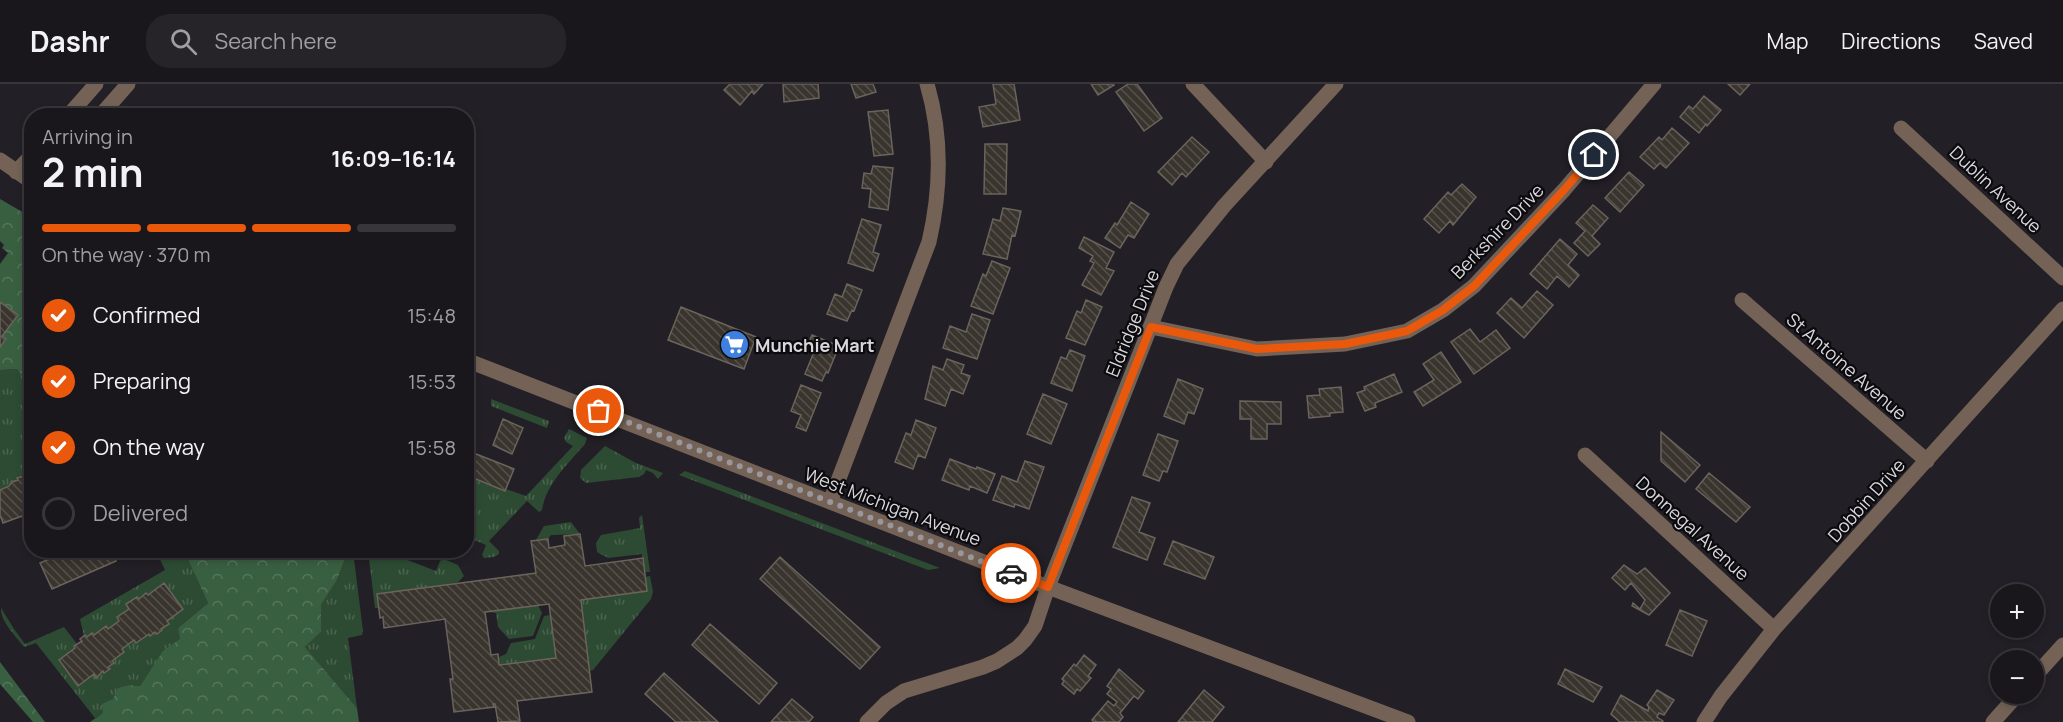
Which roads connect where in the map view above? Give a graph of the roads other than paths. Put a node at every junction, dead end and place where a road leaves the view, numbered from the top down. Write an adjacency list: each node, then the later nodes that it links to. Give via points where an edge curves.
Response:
1 (96, 84): 7 (street)
2 (128, 84): 8 (street)
3 (927, 84): 22 (street, via 938,165 929,242)
4 (1193, 84): 11 (street)
5 (1336, 84): 11 (street, Eldridge Drive)
6 (1654, 84): 18 (street, Berkshire Drive, via 1564,190 1474,286 1407,331 1345,344 1257,349)
7 (75, 108)
8 (107, 108)
9 (1901, 128): 15 (street, Dublin Avenue)
10 (0, 160): 13 (street)
11 (1266, 162): 18 (street, Eldridge Drive, via 1177,264)
12 (24, 164): 13 (street)
13 (16, 172): 14 (street)
14 (24, 177)
15 (2063, 278)
16 (1742, 300): 21 (street, St Antoine Avenue)
17 (2063, 309): 21 (street, Dobbin Drive)
18 (1151, 327): 23 (street, Eldridge Drive)
19 (474, 363): 22 (street, West Michigan Avenue)
20 (1585, 455): 24 (street, Donnegal Avenue)
21 (1927, 461): 24 (street, Dobbin Drive)
22 (830, 502): 23 (street, West Michigan Avenue)
23 (1048, 587): 28 (street, Eldridge Drive, via 1035,626 1017,648 983,667 904,691); 29 (street, West Michigan Avenue)
24 (1774, 629): 30 (street, Dobbin Drive)
25 (2063, 645): 26 (street)
26 (2044, 666)
27 (2009, 704): 31 (street)
28 (867, 722)
29 (1408, 722)
30 (1704, 722)
31 (1993, 722)

